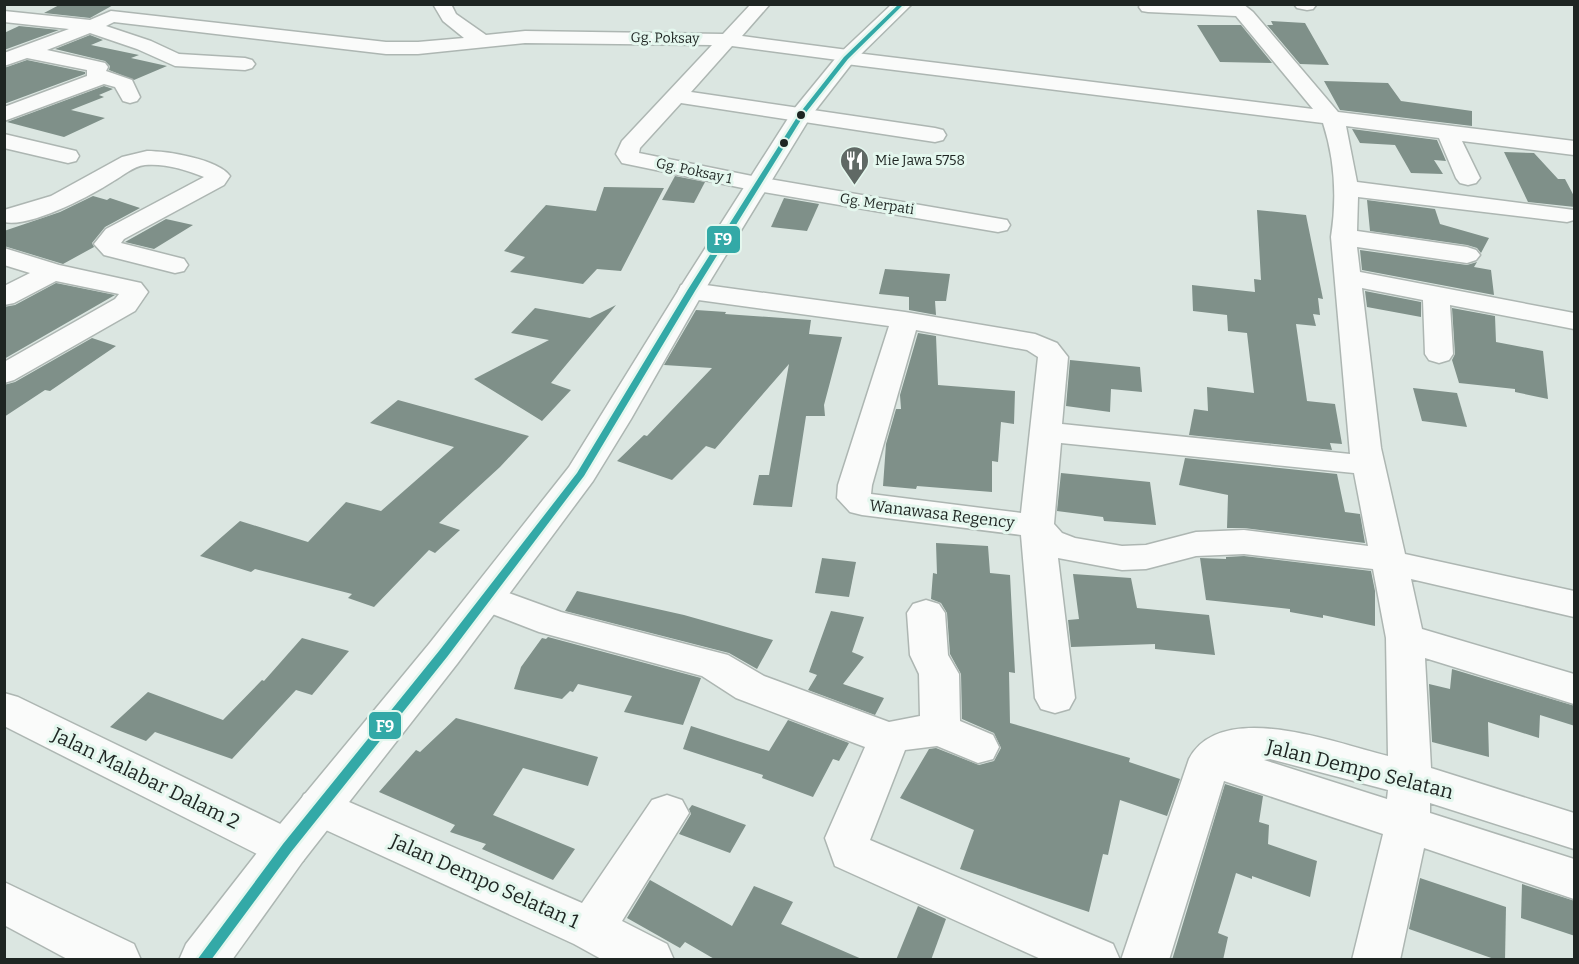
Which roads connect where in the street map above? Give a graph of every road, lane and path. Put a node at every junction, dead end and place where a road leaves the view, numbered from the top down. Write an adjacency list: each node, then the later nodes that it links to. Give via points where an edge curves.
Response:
1 (128, 4): 8 (street)
2 (442, 4): 11 (street, via 448,17)
3 (761, 4): 10 (street)
4 (903, 4): 13 (street)
5 (1239, 6): 6 (street); 23 (street)
6 (1148, 7)
7 (4, 16): 9 (street)
8 (111, 16): 9 (street); 11 (street, Gg. Poksay, via 386,48)
9 (92, 26): 12 (street); 15 (street, via 175,60)
10 (727, 40): 11 (street, Gg. Poksay, via 548,36); 13 (street, Gg. Poksay); 32 (street, Gg. Poksay 1, via 630,146 627,154 630,158)
11 (481, 41)
12 (27, 52): 14 (street); 16 (street, via 98,67 95,74)
13 (847, 57): 22 (street); 23 (street, Gg. Poksay)
14 (4, 60)
15 (244, 64)
16 (103, 77): 18 (street, via 125,84); 20 (street)
17 (4, 93): 20 (street)
18 (130, 97)
19 (688, 98): 22 (street)
20 (36, 102): 21 (street)
21 (4, 115)
22 (801, 115): 25 (street); 32 (street)
23 (1333, 120): 24 (street, Gg. Poksay); 33 (street, via 1342,151)
24 (1447, 132): 28 (street, Gg. Poksay); 31 (street)
25 (935, 135)
26 (4, 141): 27 (street)
27 (31, 147): 29 (street); 30 (street)
28 (1575, 148)
29 (68, 156)
30 (4, 159)
31 (1468, 178)
32 (757, 184): 36 (street, Gg. Merpati); 43 (street)
33 (1346, 188): 34 (street); 37 (street)
34 (1568, 215)
35 (6, 216): 40 (street, via 26,213 136,160 157,158 211,171 218,176 216,180 115,234 107,244 113,250)
36 (998, 225)
37 (1344, 237): 38 (street); 42 (street)
38 (1467, 255)
39 (4, 256): 41 (street)
40 (175, 265)
41 (53, 272): 45 (street); 49 (street, via 135,292 125,305)
42 (1347, 277): 44 (street); 53 (street)
43 (691, 291): 46 (street, Wanawasa Regency); 54 (street, via 602,443)
44 (1436, 294): 47 (street); 48 (street)
45 (4, 297)
46 (905, 320): 50 (street, Wanawasa Regency, via 1035,343 1047,349 1053,357); 52 (street, Wanawasa Regency, via 854,498 876,508)
47 (1575, 321)
48 (1439, 354)
49 (4, 374)
50 (1045, 432): 51 (street); 52 (street, Wanawasa Regency)
51 (1350, 464)
52 (1037, 526): 53 (street, Wanawasa Regency, via 1050,541 1068,549 1122,558 1146,557 1196,544 1244,542); 59 (street, Wanawasa Regency)
53 (1379, 560): 55 (street, Wanawasa Regency); 57 (street)
54 (487, 598): 62 (street, via 552,623 714,665 750,687); 66 (street)
55 (1575, 604)
56 (926, 613): 61 (street, via 929,655 939,674)
57 (1405, 638): 58 (street); 65 (street)
58 (1575, 689)
59 (1055, 698)
60 (4, 708): 70 (street, Jalan Malabar Dalam 2)
61 (940, 730): 62 (street); 63 (street)
62 (889, 739): 77 (street, via 847,838 851,852)
63 (978, 747)
64 (1210, 759): 65 (street, Jalan Dempo Selatan, via 1227,748 1270,743); 68 (street); 78 (street)
65 (1410, 779): 68 (street); 69 (street, Jalan Dempo Selatan)
66 (320, 807): 70 (street); 73 (street, Jalan Dempo Selatan 1)
67 (667, 813): 73 (street)
68 (1407, 824): 71 (street); 79 (street)
69 (1575, 831)
70 (287, 848): 75 (street)
71 (1575, 879)
72 (4, 902): 74 (street)
73 (591, 929): 76 (street, Jalan Dempo Selatan 1)
74 (117, 960)
75 (203, 960)
76 (650, 960)
77 (1096, 960)
78 (1145, 960)
79 (1376, 960)

